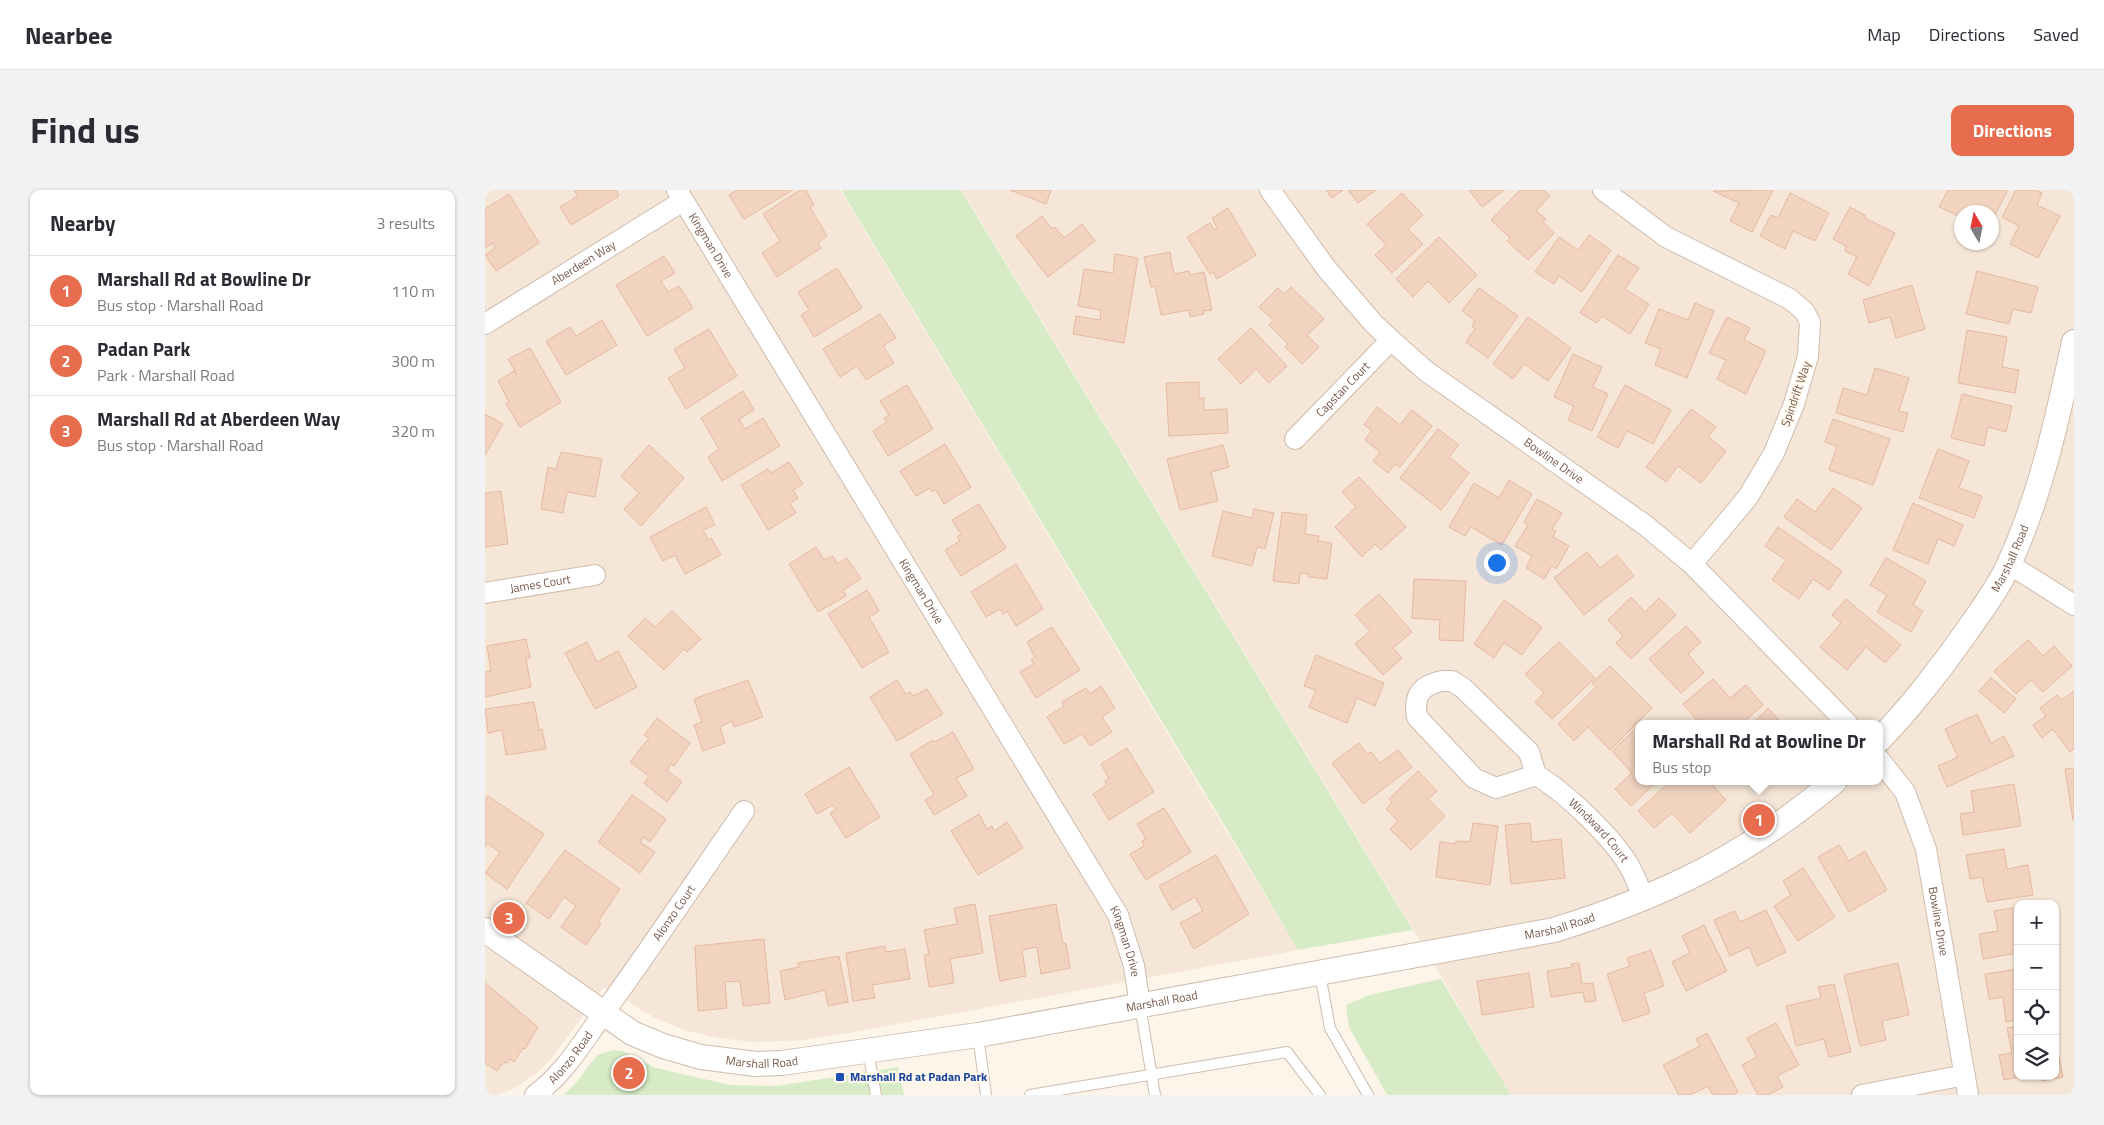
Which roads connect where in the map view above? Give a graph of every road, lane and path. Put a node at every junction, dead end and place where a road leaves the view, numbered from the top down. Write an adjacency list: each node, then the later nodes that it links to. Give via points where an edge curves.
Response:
1 (1269, 190): 5 (street, Bowline Drive, via 1326,268)
2 (1603, 190): 8 (street, Spindrift Way, via 1666,237 1790,299 1804,310 1810,322 1808,356 1794,404 1774,453 1748,497)
3 (680, 196): 4 (street, Aberdeen Way); 22 (street, Kingman Drive, via 1117,915 1134,966)
4 (485, 324)
5 (1391, 340): 7 (street, Capstan Court); 8 (street, Bowline Drive, via 1426,371 1645,525)
6 (2074, 342): 9 (street, Marshall Road, via 2055,425)
7 (1295, 439)
8 (1692, 564): 13 (street, Bowline Drive)
9 (2009, 564): 12 (street); 14 (street, Marshall Road, via 1986,604 1920,696)
10 (595, 575): 11 (street, James Court)
11 (485, 593)
12 (2074, 605)
13 (1844, 720)
14 (1883, 736)
15 (1883, 764): 27 (street, Bowline Drive, via 1905,792 1926,849)
16 (1536, 775): 16 (street, via 1496,788 1474,778 1417,717 1416,697 1422,688 1442,680 1452,681 1463,688 1529,752); 19 (street, Windward Court, via 1550,783 1591,820 1628,864)
17 (1830, 785): 19 (street, Marshall Road, via 1760,839 1691,879)
18 (743, 811): 23 (street, Alonzo Court)
19 (1644, 900): 21 (street, Marshall Road, via 1554,930)
20 (485, 930): 23 (street, Marshall Road)
21 (1320, 974): 22 (street, Marshall Road); 28 (lane, via 1330,1028)
22 (1140, 1005): 24 (street, Marshall Road); 26 (lane)
23 (603, 1014): 25 (street, Marshall Road, via 632,1033 663,1046 727,1062 782,1063); 29 (street, Alonzo Road, via 568,1064)
24 (978, 1035): 25 (street, Marshall Road); 31 (lane)
25 (868, 1052): 30 (lane)
26 (1152, 1075): 32 (lane); 33 (lane); 34 (lane, via 1287,1052)
27 (1965, 1075): 35 (street); 36 (street, Bowline Drive)
28 (1364, 1094)
29 (535, 1095)
30 (876, 1095)
31 (986, 1095)
32 (1030, 1095)
33 (1155, 1095)
34 (1320, 1095)
35 (1862, 1095)
36 (1968, 1095)

